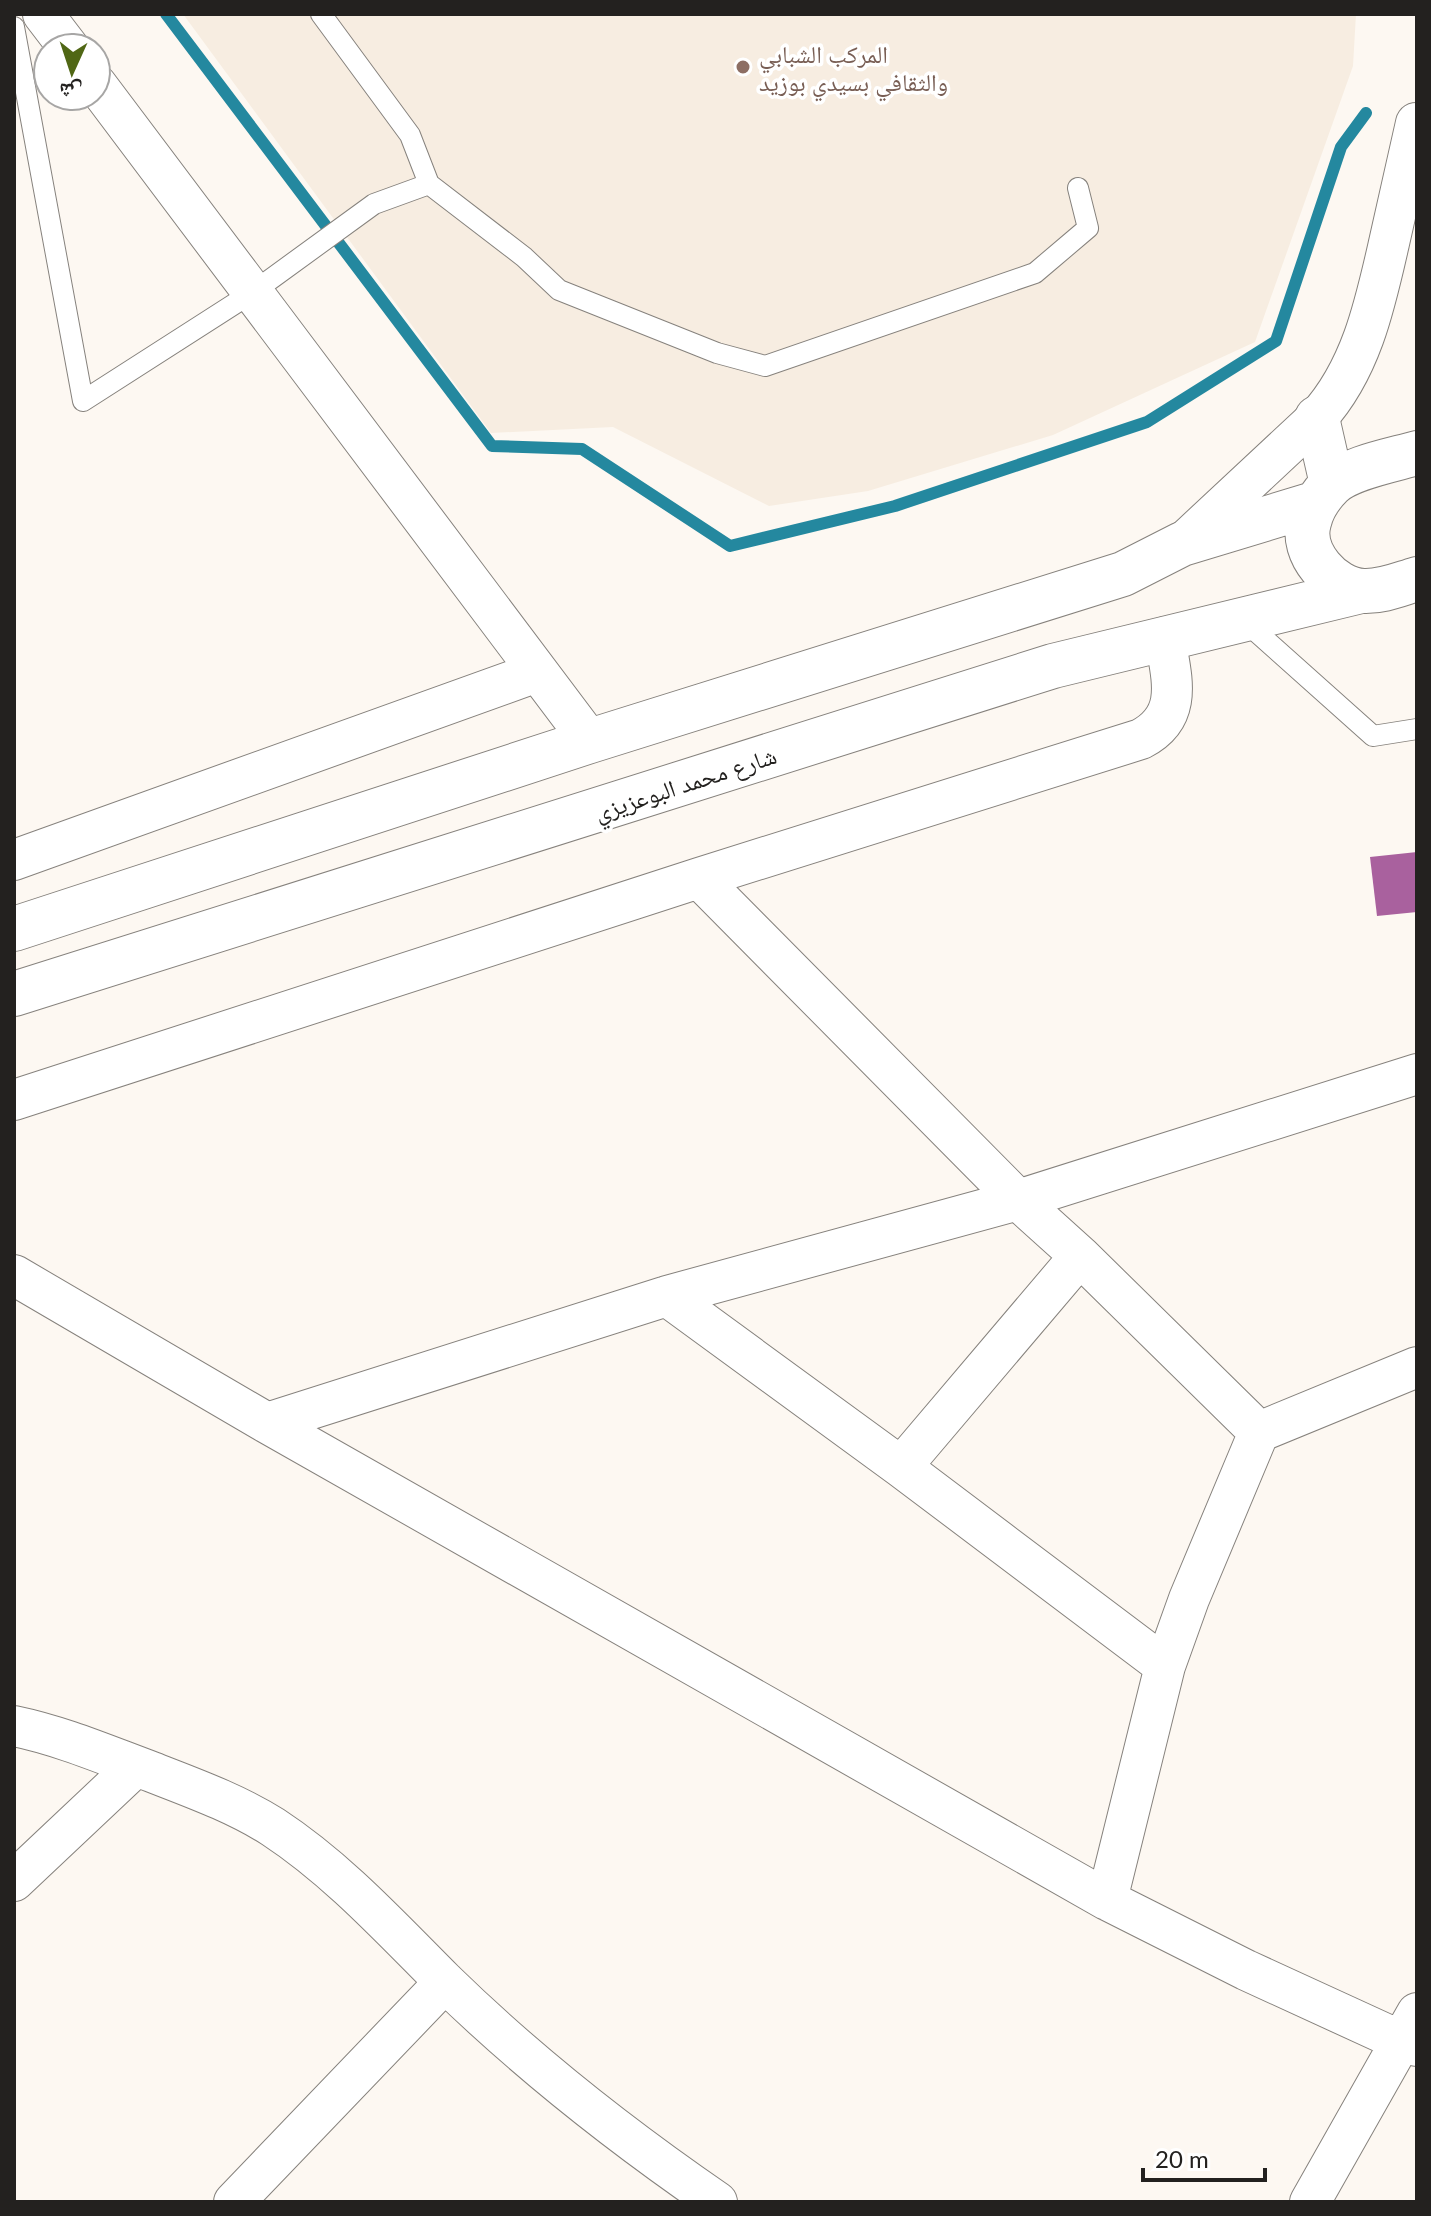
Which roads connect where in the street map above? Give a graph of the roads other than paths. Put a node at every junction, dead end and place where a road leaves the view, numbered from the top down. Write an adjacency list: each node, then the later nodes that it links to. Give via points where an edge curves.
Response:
1 (43, 14): 4 (street)
2 (321, 14): 9 (lane, via 410,135)
3 (14, 27): 11 (lane, via 83,401)
4 (57, 32)
5 (112, 105): 11 (street)
6 (1417, 111): 7 (street)
7 (1416, 123): 8 (street); 12 (street, via 1367,329 1351,369)
8 (1417, 142)
9 (429, 184): 10 (lane, via 559,290 717,353 765,366 1035,273 1088,228); 11 (lane, via 374,204)
10 (1078, 188)
11 (253, 292): 20 (street)
12 (1317, 418): 14 (main road); 15 (street)
13 (1417, 453): 14 (main road, via 1349,474)
14 (1324, 494): 15 (main road); 17 (main road, via 1308,524 1310,548 1339,584)
15 (1182, 544): 22 (main road, via 1123,574)
16 (1417, 579): 17 (main road, شارع محمد البوعزيزي)
17 (1361, 591): 18 (main road, شارع محمد البوعزيزي)
18 (1242, 619): 19 (main road, شارع محمد البوعزيزي); 21 (lane, via 1373,736)
19 (1165, 637): 24 (street, via 1171,703 1160,725 1141,739); 26 (main road, شارع محمد البوعزيزي, via 1038,670)
20 (537, 672): 22 (street); 23 (street)
21 (1417, 729)
22 (590, 741): 25 (main road)
23 (14, 860)
24 (699, 878): 28 (street); 29 (street)
25 (14, 929)
26 (14, 994)
27 (1417, 1074): 29 (street)
28 (14, 1100)
29 (1018, 1200): 30 (street); 32 (street)
30 (1080, 1256): 35 (street); 36 (street)
31 (14, 1275): 34 (street)
32 (667, 1296): 34 (street); 36 (street)
33 (1417, 1367): 35 (street)
34 (267, 1423): 41 (street)
35 (1259, 1432): 37 (street)
36 (901, 1467): 37 (street)
37 (1165, 1666): 41 (street)
38 (14, 1726): 39 (street, via 52,1734)
39 (136, 1766): 40 (street); 42 (street, via 227,1801 272,1827 392,1927)
40 (14, 1881)
41 (1107, 1900): 43 (street, via 1246,1970)
42 (445, 1982): 44 (street); 45 (street, via 555,2080)
43 (1412, 2034): 46 (street)
44 (234, 2202)
45 (717, 2202)
46 (1310, 2202)

